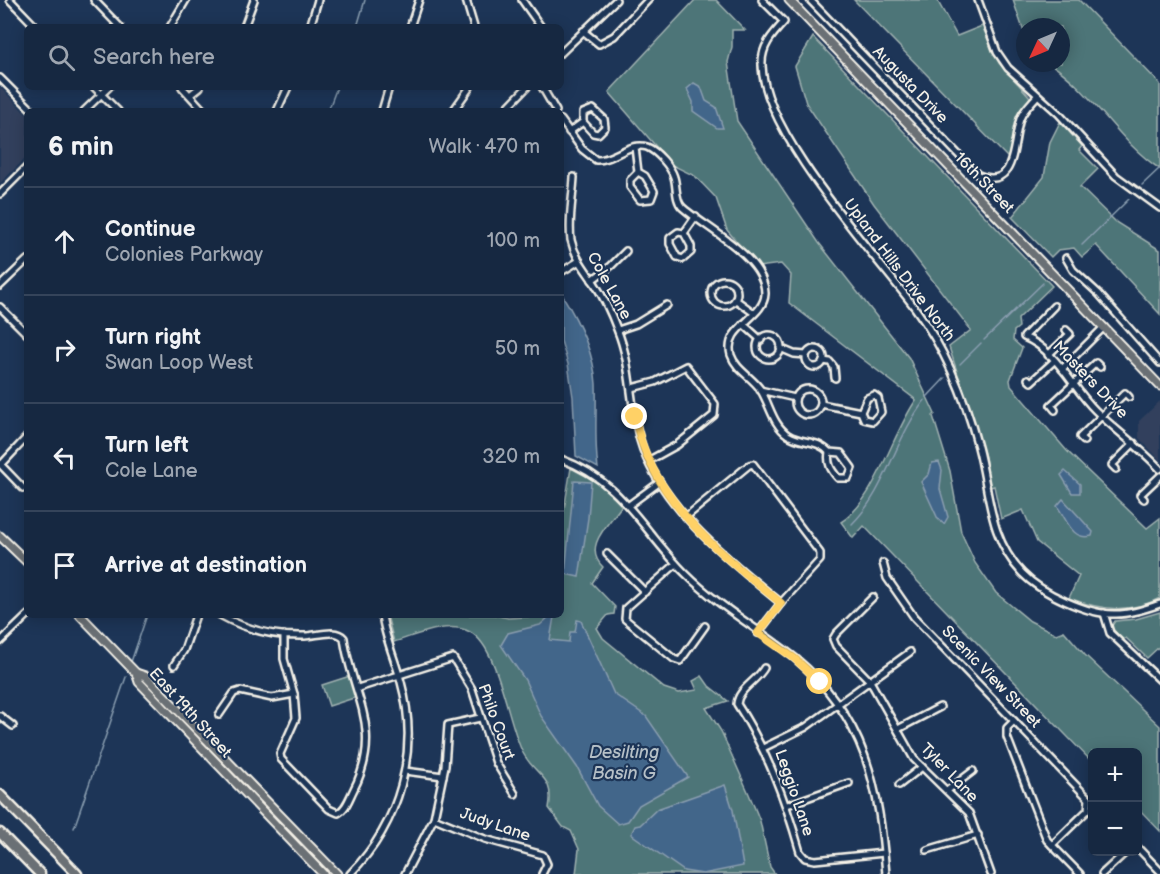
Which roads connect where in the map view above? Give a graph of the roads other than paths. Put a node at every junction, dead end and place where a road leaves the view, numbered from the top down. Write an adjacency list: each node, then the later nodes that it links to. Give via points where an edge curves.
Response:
1 (10, 0): 15 (street)
2 (94, 0): 16 (street)
3 (254, 0): 18 (street)
4 (318, 0): 19 (street)
5 (419, 0): 20 (street)
6 (466, 0): 21 (street)
7 (522, 0): 22 (street)
8 (616, 0): 23 (street)
9 (648, 0): 23 (street, via 614,36 598,44)
10 (762, 0): 120 (street, Upland Hills Drive North, via 784,22 770,38 763,55 763,77 771,102 784,130 839,212 943,350 977,443 991,518 1008,555 1025,575 1051,594)
11 (789, 0): 71 (main road, 16th Street)
12 (810, 0): 37 (street, Augusta Drive, via 978,175 996,178 1009,169 1020,120)
13 (978, 0): 37 (street, via 997,52)
14 (184, 1): 17 (street)
15 (33, 24)
16 (117, 24)
17 (172, 24)
18 (245, 24)
19 (311, 24)
20 (411, 24)
21 (473, 24)
22 (539, 24)
23 (583, 31): 24 (street)
24 (564, 49)
25 (0, 78): 38 (street)
26 (97, 90): 35 (street)
27 (106, 90): 35 (street)
28 (185, 90): 36 (street)
29 (196, 90): 36 (street)
30 (287, 90): 42 (street)
31 (388, 90): 43 (street)
32 (468, 90): 44 (street)
33 (524, 90): 45 (street)
34 (544, 90): 46 (street)
35 (101, 94): 39 (street); 40 (street)
36 (190, 95): 41 (street)
37 (1037, 96): 55 (street, via 1059,114 1116,176)
38 (30, 108)
39 (87, 108)
40 (115, 108)
41 (201, 108)
42 (278, 108)
43 (383, 108)
44 (455, 108)
45 (507, 108)
46 (554, 108)
47 (583, 122): 47 (street, via 593,134 605,127 604,119 593,109 583,113); 49 (street)
48 (564, 124): 49 (street)
49 (569, 132): 50 (street, via 596,160 604,161)
50 (634, 147): 52 (street); 56 (street, via 646,147 657,154 674,175 679,201)
51 (24, 170): 54 (street)
52 (638, 172): 52 (street, via 630,180 630,187 640,200 646,201 654,191)
53 (574, 177): 60 (street, Cole Lane, via 570,225)
54 (0, 194)
55 (1160, 208)
56 (696, 216): 57 (street); 69 (street, via 734,245 761,279 765,293)
57 (684, 233): 57 (street, via 670,238 677,257 682,259 692,246)
58 (626, 251): 63 (street)
59 (1066, 258): 81 (street)
60 (579, 261): 62 (street); 63 (street, Cole Lane)
61 (24, 263): 64 (street)
62 (564, 270)
63 (592, 280): 72 (street, Cole Lane)
64 (0, 286)
65 (736, 300): 65 (street, via 736,286 729,281 720,280 713,286 711,294 717,304 729,305); 69 (street)
66 (667, 305): 72 (street)
67 (1054, 306): 78 (street, Masters Drive, via 1024,337)
68 (0, 307): 74 (street)
69 (754, 313): 70 (street)
70 (743, 324): 75 (street); 89 (street, via 730,346 732,356)
71 (1104, 327): 83 (street); 87 (main road, 16th Street)
72 (618, 330): 88 (street, Cole Lane)
73 (1066, 330): 78 (street, via 1070,334)
74 (24, 331)
75 (761, 340): 76 (street, via 773,333 780,340); 76 (street, via 757,349 760,357 773,357)
76 (780, 348): 77 (street)
77 (806, 355): 79 (street, via 818,350); 79 (street, via 806,361 813,367)
78 (1048, 355): 80 (street, Masters Drive)
79 (823, 361): 84 (street, via 834,367)
80 (1054, 361): 83 (street, Masters Drive); 85 (street, via 1031,382)
81 (1160, 363)
82 (1100, 367): 86 (street, via 1096,363)
83 (1062, 369): 86 (street, Masters Drive)
84 (835, 378)
85 (1028, 379)
86 (1074, 385): 93 (street, via 1051,405); 95 (street, Masters Drive)
87 (1160, 386)
88 (632, 388): 101 (street, Cole Lane, via 637,429); 101 (street, via 655,382 686,366 716,410 676,445)
89 (760, 390): 91 (street); 99 (street, via 786,434 816,443)
90 (1129, 397): 95 (street, via 1125,393)
91 (795, 398): 92 (street, via 808,389 819,396); 92 (street, via 795,407 805,416 817,412)
92 (821, 404): 94 (street)
93 (1054, 410)
94 (861, 412): 94 (street, via 868,422 876,419 881,412 878,398 867,398)
95 (1101, 416): 97 (street, via 1080,437); 98 (street, Masters Drive)
96 (24, 440): 102 (street)
97 (1084, 441)
98 (1134, 443): 103 (street, via 1112,465); 104 (street, Masters Drive)
99 (829, 452): 99 (street, via 828,463 838,478 848,478 852,468 848,461 841,453)
100 (564, 460): 109 (street, via 593,473)
101 (648, 461): 106 (street, Cole Lane)
102 (0, 465): 107 (street)
103 (1116, 469)
104 (1160, 469)
105 (1160, 476): 108 (street, via 1140,495)
106 (660, 482): 109 (street); 110 (street, Cole Lane)
107 (22, 488)
108 (1144, 499)
109 (629, 505): 114 (street)
110 (687, 516): 118 (street, Cole Lane, via 728,562); 118 (street, via 753,464 820,553 820,560)
111 (0, 536): 113 (main road)
112 (607, 555): 116 (street)
113 (24, 559)
114 (676, 564): 116 (street); 127 (street)
115 (883, 564): 144 (street, Scenic View Street, via 887,578 914,617)
116 (645, 592): 126 (street, via 626,608 625,619 674,659 680,661)
117 (873, 597): 136 (street, Tyler Lane, via 833,639)
118 (781, 603): 127 (street)
119 (1160, 604): 120 (street, Upland Hills Drive North, via 1136,612)
120 (1104, 613): 135 (street, via 1110,633)
121 (25, 618): 129 (street)
122 (83, 618): 133 (main road)
123 (195, 618): 131 (street, via 184,650)
124 (227, 618): 128 (street)
125 (383, 618): 134 (street)
126 (705, 626)
127 (758, 633): 139 (street, via 800,663)
128 (284, 635): 137 (street, via 341,634); 138 (street, via 284,659)
129 (0, 642)
130 (910, 652): 136 (street)
131 (174, 665)
132 (764, 668): 147 (street, Leggio Lane, via 737,700)
133 (136, 673): 169 (main road, East 19th Street, via 140,682); 170 (main road, East 19th Street, via 145,676)
134 (399, 674): 137 (street); 143 (street, Philo Court, via 453,658 472,689); 149 (street, via 409,732)
135 (1160, 680)
136 (870, 681): 139 (street); 146 (street, Tyler Lane)
137 (358, 688): 138 (street, via 366,723 365,755 356,785 343,811 338,813 329,809 281,759 296,718)
138 (294, 694): 141 (street, via 272,698 234,693)
139 (838, 704): 147 (street, via 806,727); 163 (street, via 871,770)
140 (940, 707): 146 (street)
141 (219, 715)
142 (0, 716): 145 (street)
143 (480, 718): 151 (street, via 448,725); 155 (street, Philo Court, via 496,763)
144 (1014, 721): 161 (street, via 1007,728 1007,737); 161 (street, Scenic View Street, via 1091,802 1088,810)
145 (13, 726)
146 (898, 729): 148 (street, Tyler Lane)
147 (763, 748): 157 (street, Leggio Lane)
148 (922, 767): 153 (street); 154 (street, Tyler Lane)
149 (405, 771): 151 (street); 171 (street, via 395,809 384,830 369,855)
150 (973, 771): 154 (street)
151 (443, 776): 158 (street)
152 (849, 783): 157 (street)
153 (899, 785)
154 (948, 790): 160 (street, Tyler Lane, via 969,813)
155 (515, 794)
156 (0, 795): 168 (highway)
157 (787, 805): 163 (street, Leggio Lane, via 805,858)
158 (434, 818): 172 (street); 173 (street, Judy Lane, via 485,839 538,853 546,858)
159 (0, 832): 167 (highway)
160 (978, 835): 162 (street); 175 (street, Tyler Lane)
161 (1052, 845): 176 (street)
162 (927, 850)
163 (884, 853): 174 (street)
164 (1142, 853): 166 (street)
165 (1122, 856): 177 (street)
166 (1160, 871)
167 (40, 874)
168 (77, 874)
169 (323, 874)
170 (337, 874)
171 (350, 874)
172 (405, 874)
173 (542, 874)
174 (886, 874)
175 (991, 874)
176 (1080, 874)
177 (1102, 874)

